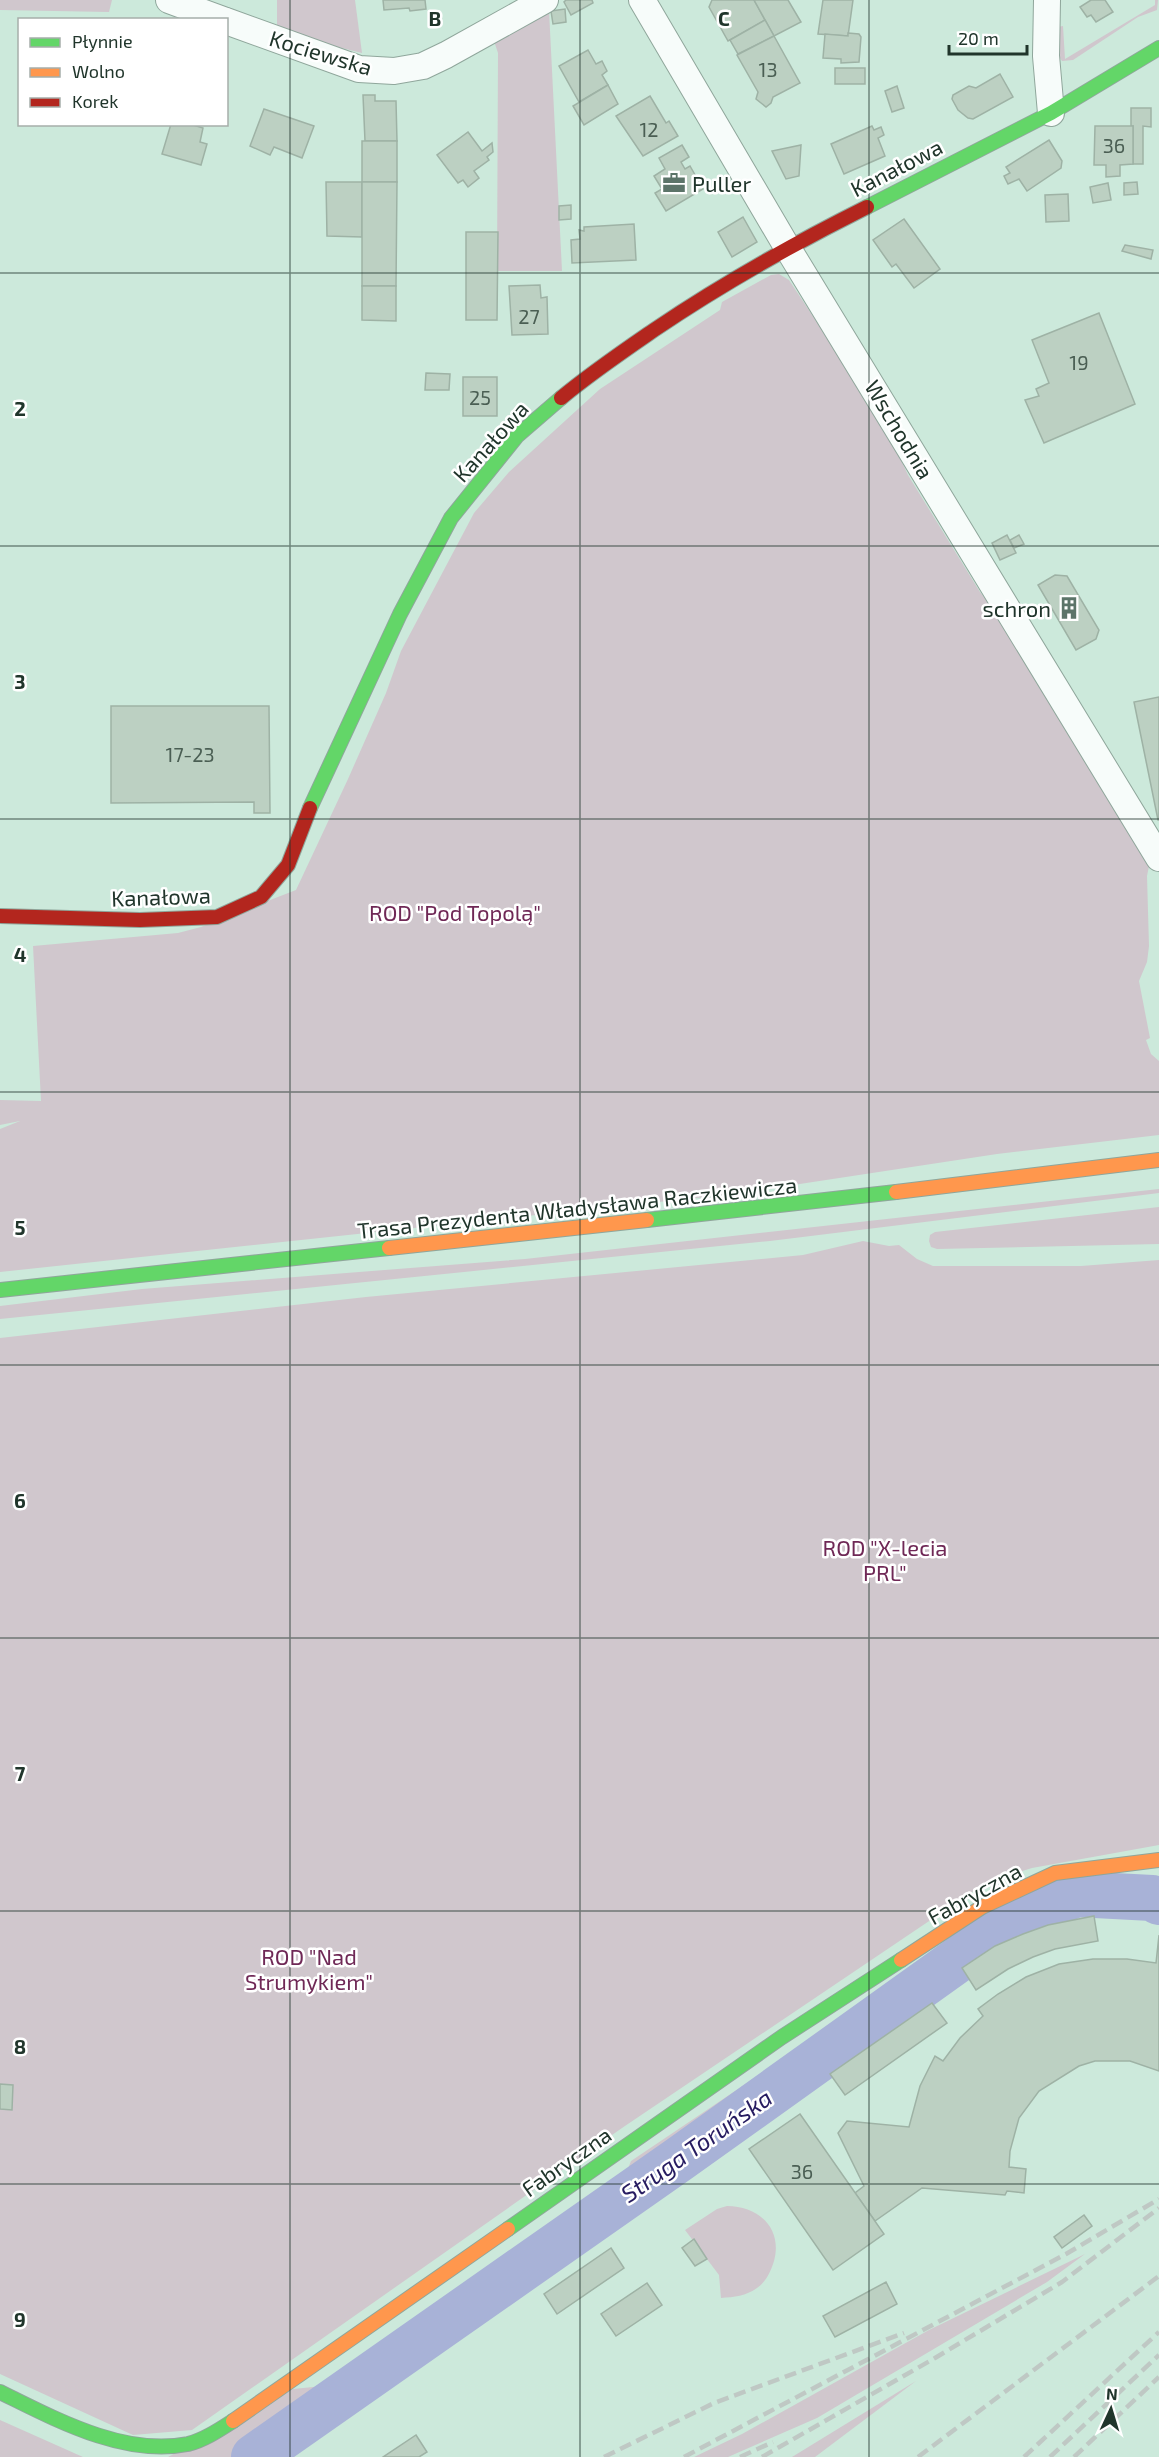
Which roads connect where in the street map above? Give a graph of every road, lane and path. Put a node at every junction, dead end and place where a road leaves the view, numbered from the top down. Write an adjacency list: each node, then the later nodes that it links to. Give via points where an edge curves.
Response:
1 (169, 0): 5 (street, Kociewska)
2 (545, 0): 6 (street, Kociewska, via 447,55 423,66 394,71 359,69)
3 (642, 0): 9 (street, Wschodnia)
4 (1047, 0): 8 (street)
5 (219, 18)
6 (228, 21)
7 (1159, 48): 8 (street, Kanałowa)
8 (1051, 113): 9 (street, Kanałowa)
9 (787, 247): 10 (street, Wschodnia); 11 (street, Kanałowa, via 709,293 589,374 517,436 477,484 451,518 400,614 288,865 261,897 217,917 140,920)
10 (1159, 858)
11 (0, 916)
12 (1159, 1160): 13 (street, Trasa Prezydenta Władysława Raczkiewicza, via 558,1231)
13 (0, 1290)
14 (1159, 1860): 15 (street, Fabryczna, via 1055,1874 982,1906 782,2037 234,2421 186,2445 138,2446 116,2441 81,2431)
15 (0, 2392)

